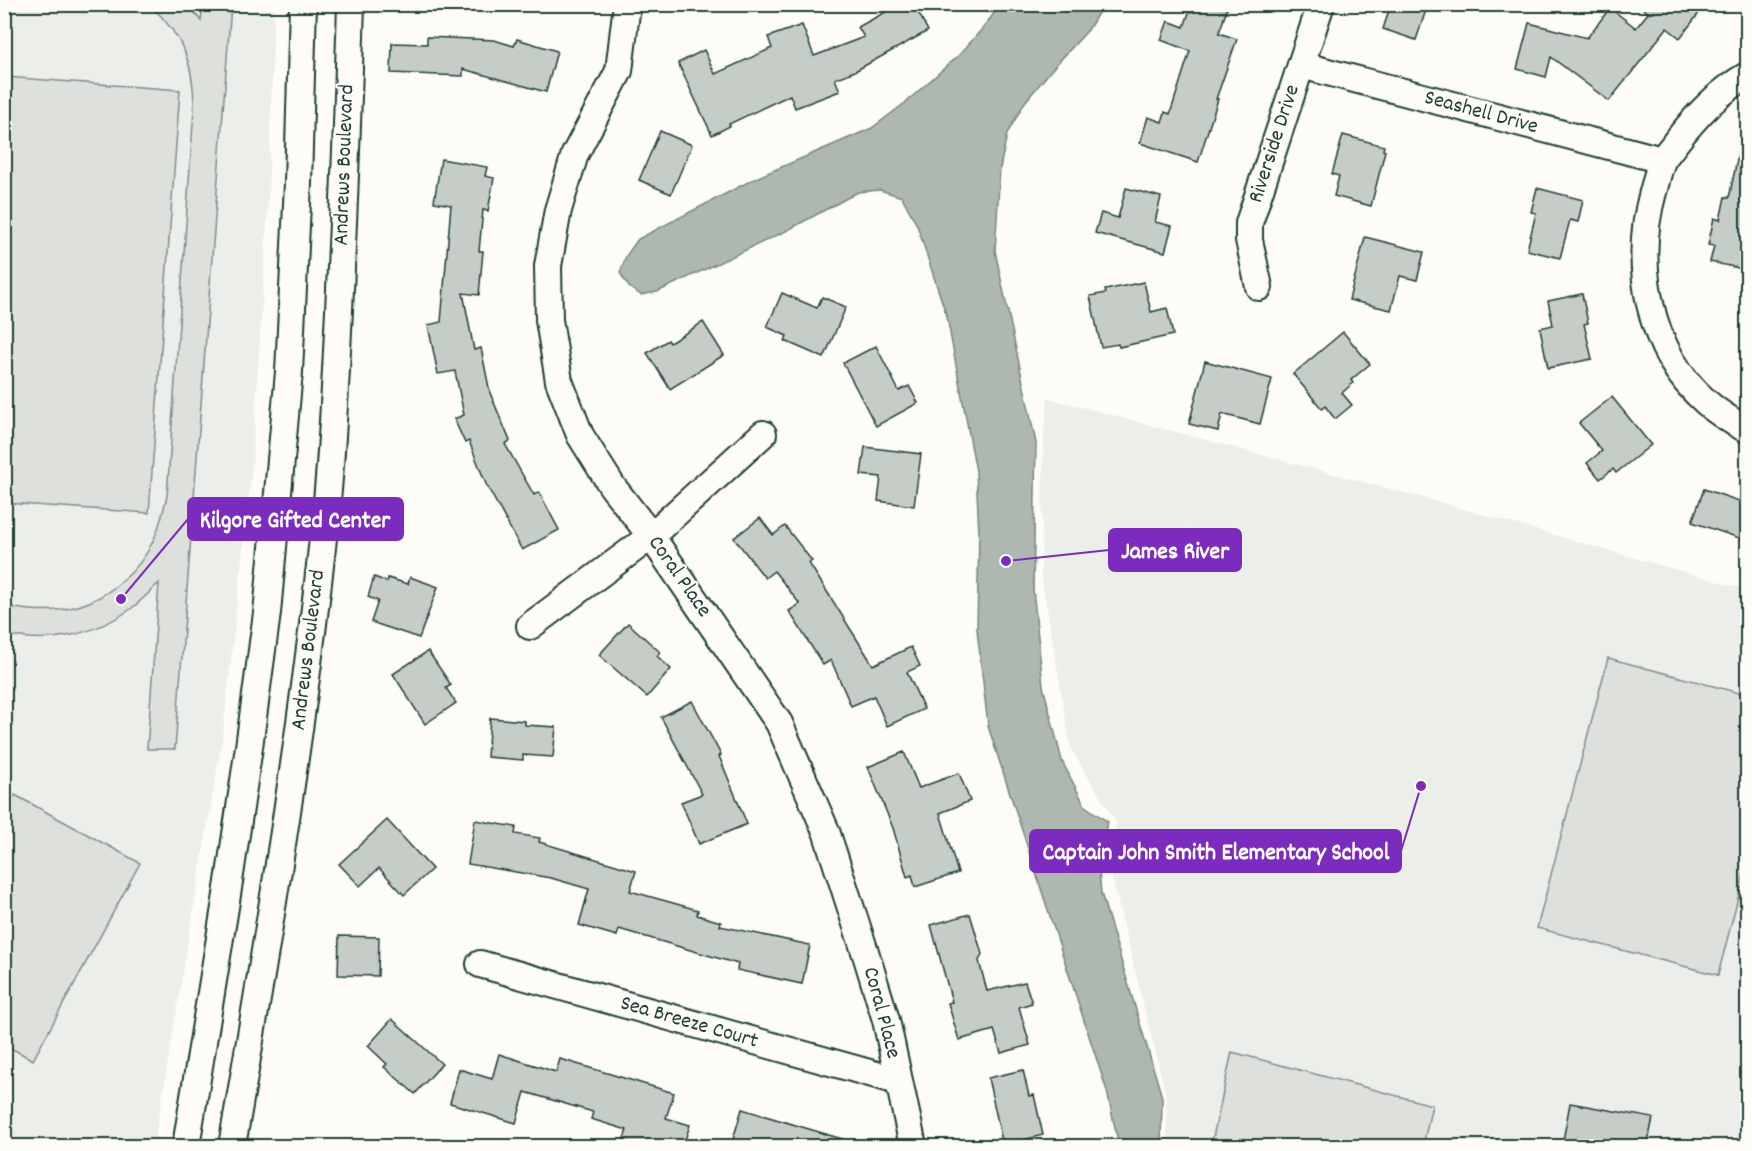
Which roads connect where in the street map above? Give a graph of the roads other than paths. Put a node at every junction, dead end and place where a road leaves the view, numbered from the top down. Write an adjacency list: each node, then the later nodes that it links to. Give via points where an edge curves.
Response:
1 (303, 4): 15 (street, Andrews Boulevard, via 289,372 267,613)
2 (351, 4): 16 (street, Andrews Boulevard, via 344,218 327,498 288,809)
3 (627, 4): 11 (street, Coral Place, via 619,71 576,153 558,210 548,266 549,321 559,381 580,435 612,486)
4 (1321, 4): 5 (street, Riverside Drive)
5 (1301, 65): 7 (street, Seashell Drive); 8 (street, Riverside Drive, via 1249,223)
6 (1748, 75): 7 (street, via 1707,106)
7 (1662, 160): 9 (street, via 1648,213 1644,256 1648,300 1658,331 1687,382 1706,402)
8 (1259, 287)
9 (1748, 430)
10 (764, 434): 11 (street)
11 (651, 536): 12 (street); 14 (street, Coral Place, via 779,723 829,842 886,1020)
12 (530, 626)
13 (480, 964): 14 (street, Sea Breeze Court)
14 (898, 1081): 17 (street, Coral Place)
15 (186, 1146)
16 (232, 1146)
17 (913, 1146)

